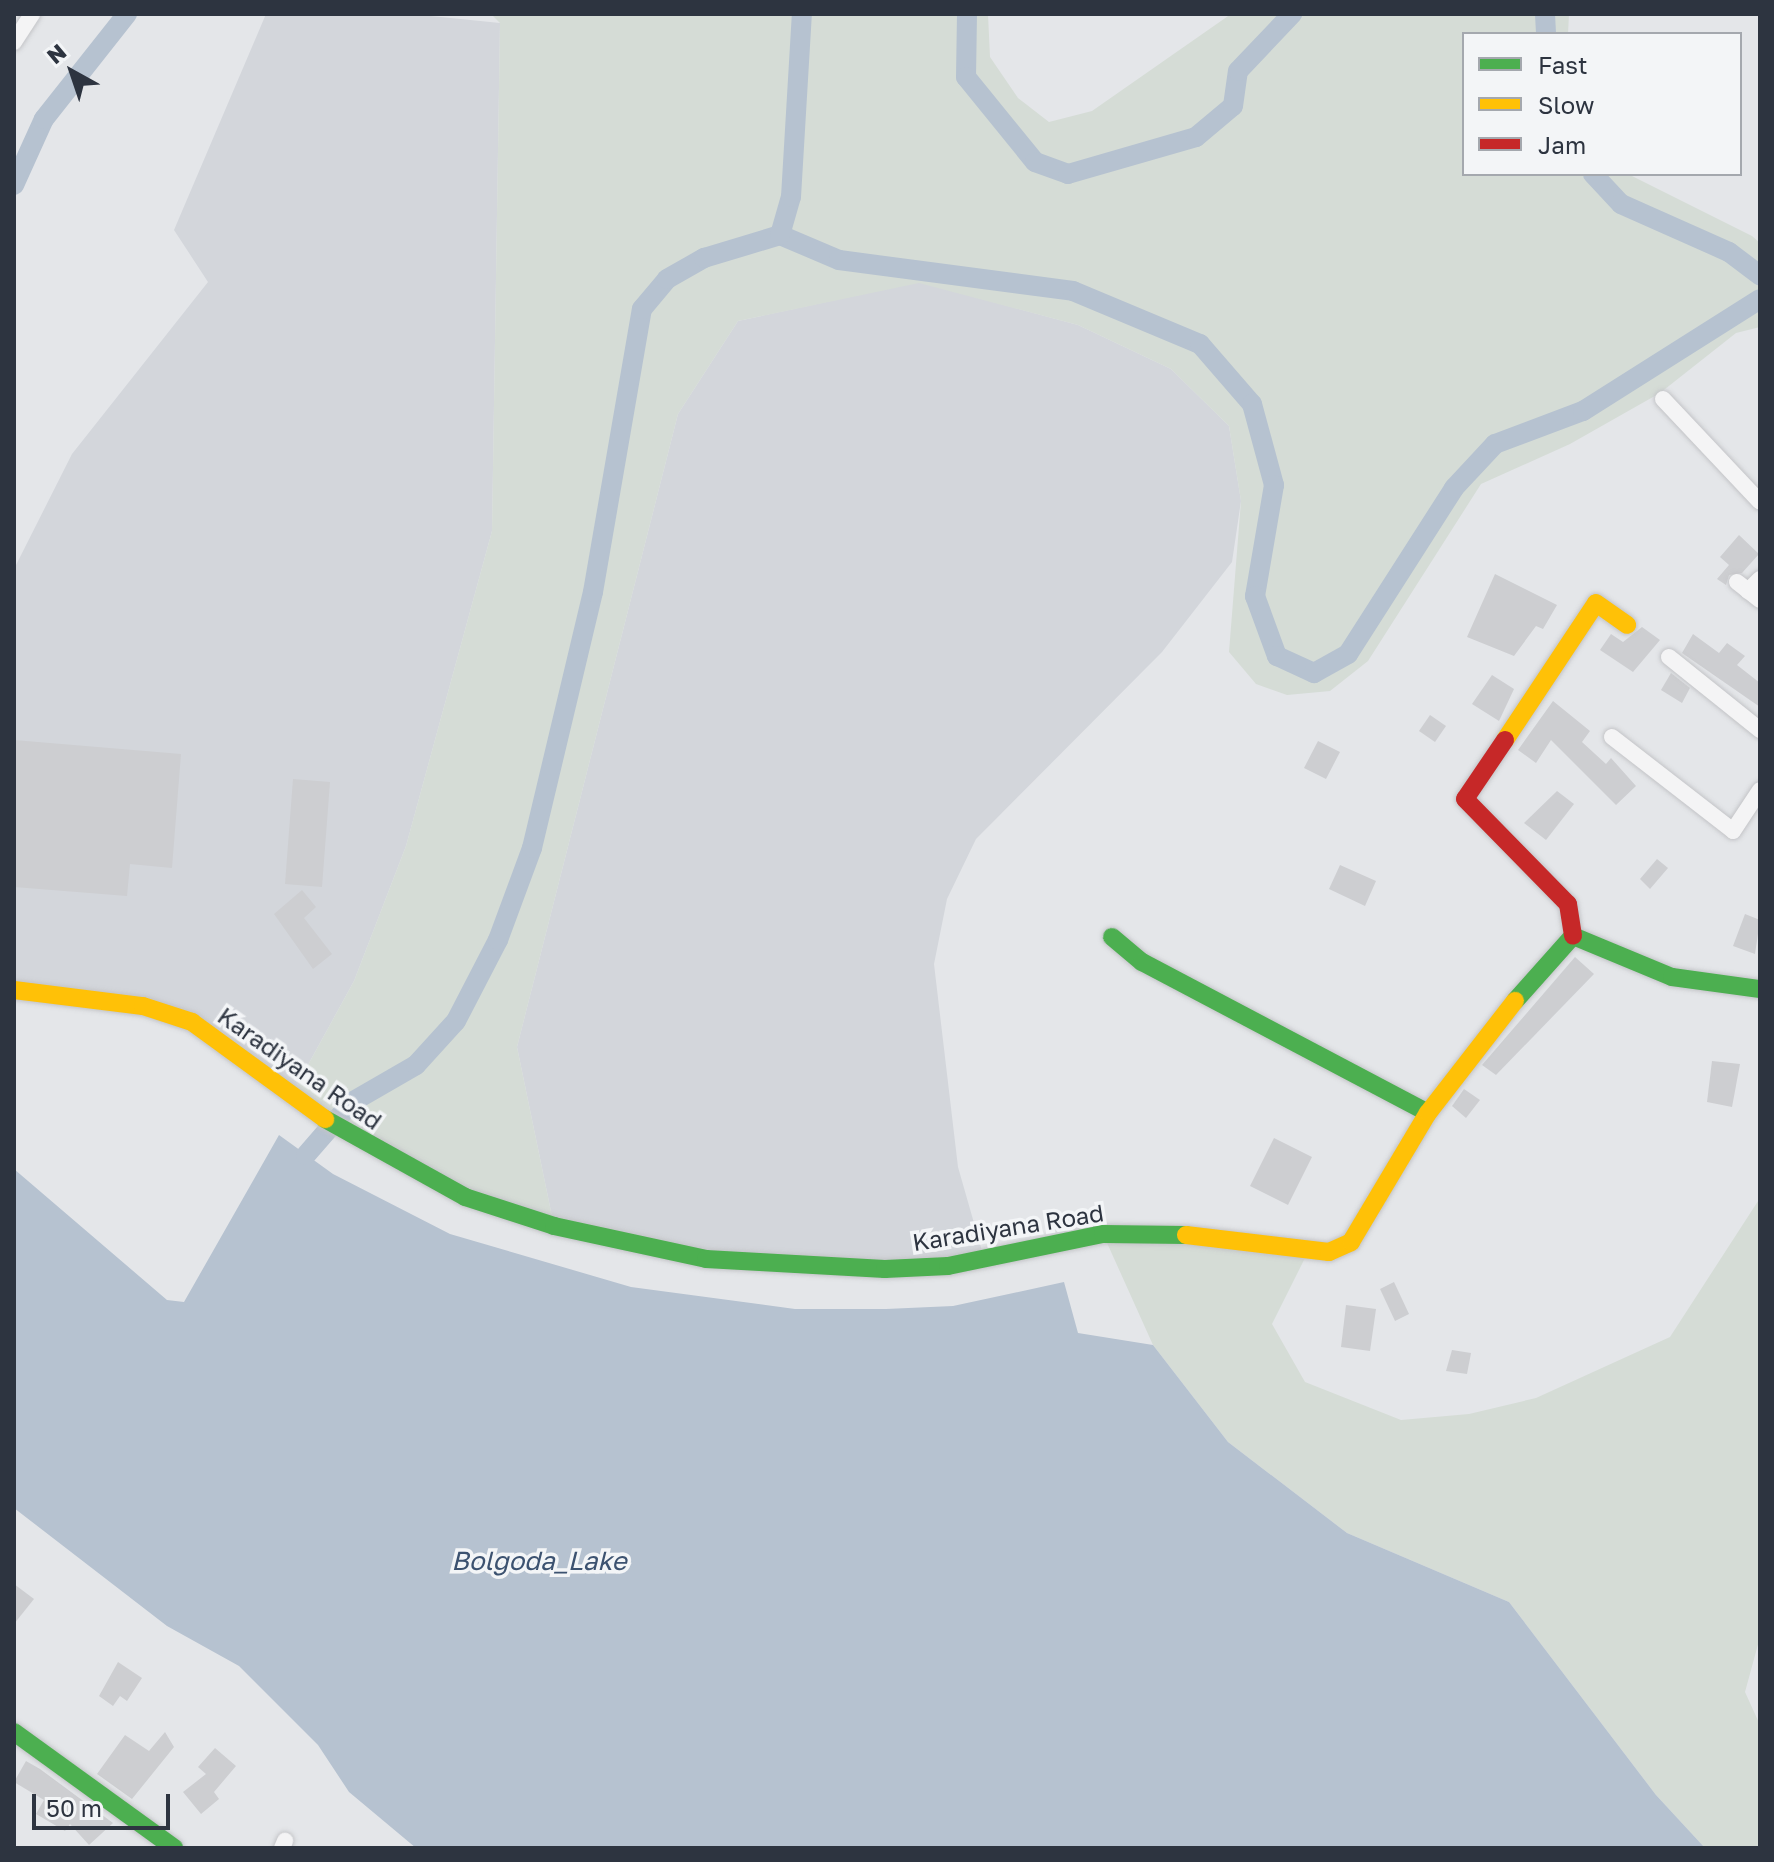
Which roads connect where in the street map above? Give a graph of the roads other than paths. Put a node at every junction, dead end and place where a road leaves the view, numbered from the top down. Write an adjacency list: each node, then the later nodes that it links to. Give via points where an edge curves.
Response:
1 (32, 14): 2 (street)
2 (14, 42)
3 (1663, 399): 4 (street)
4 (1760, 502)
5 (1627, 625): 10 (street, via 1596,603 1465,799 1568,904)
6 (1669, 657): 7 (street)
7 (1760, 730)
8 (1612, 737): 9 (street, via 1733,831)
9 (1760, 790)
10 (1573, 936): 12 (street, via 1672,977); 14 (street, Karadiyana Road, via 1486,1034)
11 (1112, 937): 14 (street, via 1142,962)
12 (1760, 989)
13 (14, 990): 14 (street, Karadiyana Road, via 174,1014 259,1065 354,1140 465,1197 639,1248 797,1269 948,1266 1117,1233 1157,1232 1329,1252 1351,1242 1366,1223)
14 (1428, 1113)
15 (14, 1732): 16 (street)
16 (174, 1848)

